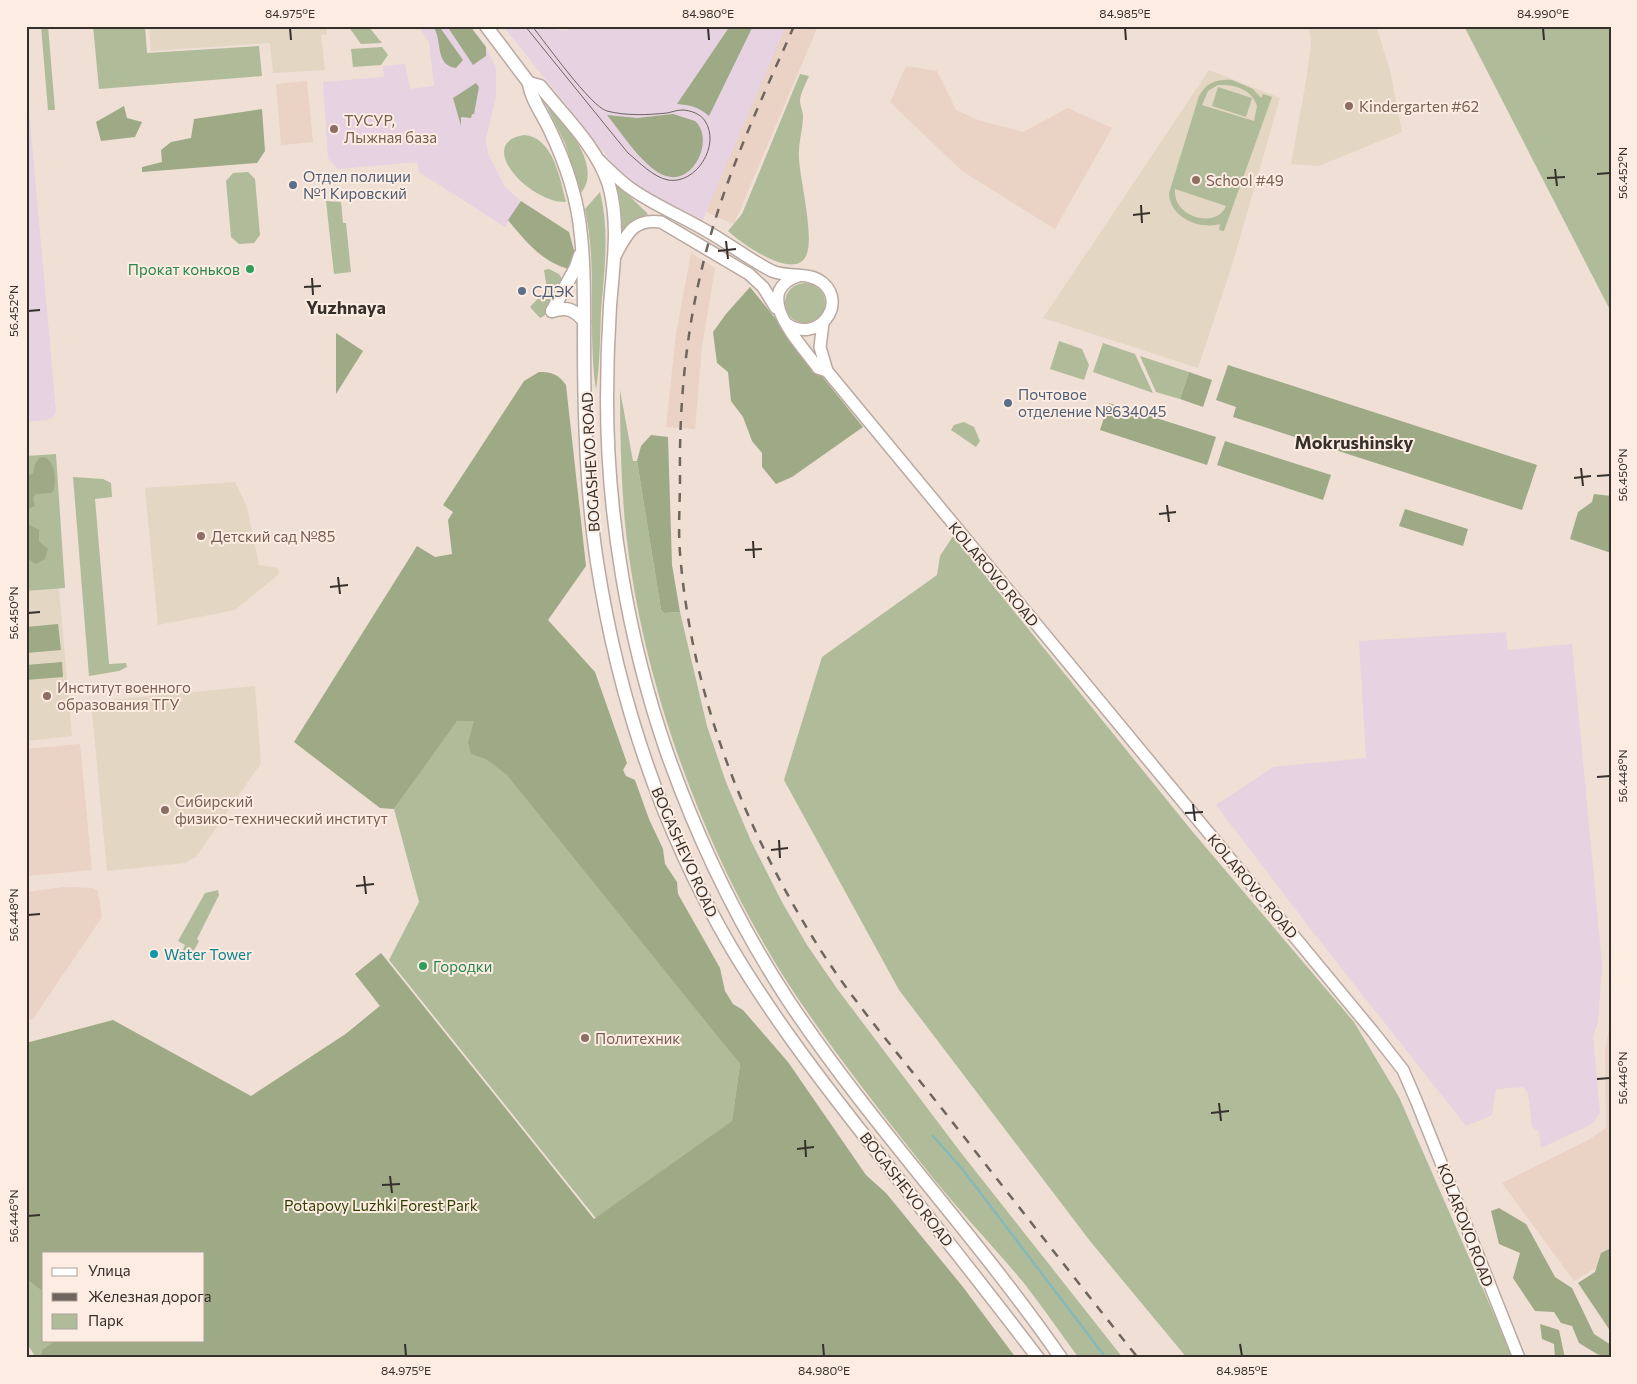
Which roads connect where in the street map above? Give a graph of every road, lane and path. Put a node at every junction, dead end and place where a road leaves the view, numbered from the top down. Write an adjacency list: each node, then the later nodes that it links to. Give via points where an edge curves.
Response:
1 (486, 26): 2 (main road)
2 (529, 83): 3 (main road, BOGASHEVO ROAD, via 540,86); 4 (main road, BOGASHEVO ROAD, via 530,93 550,128 565,170 578,216)
3 (599, 160): 5 (main road, BOGASHEVO ROAD, via 612,201); 6 (main road, via 629,188 646,198 769,269)
4 (582, 248): 8 (main road, BOGASHEVO ROAD); 8 (main road, via 576,267 552,311 571,310)
5 (615, 256): 7 (main road, via 634,227 650,220 661,222 749,274 763,287); 11 (main road, BOGASHEVO ROAD, via 607,397 616,526 644,674 665,747 694,824 735,910 790,1002)
6 (798, 276): 7 (main road, via 782,288 777,298); 9 (main road, via 818,279 829,291 830,311)
7 (781, 317): 9 (main road, via 800,330); 10 (main road, via 818,368)
8 (584, 322): 12 (main road, BOGASHEVO ROAD, via 592,517 603,596 621,679 640,744 691,872 731,948 799,1050)
9 (823, 323): 10 (main road, via 820,347)
10 (827, 371): 15 (main road, KOLAROVO ROAD, via 1403,1070)
11 (1045, 1334): 13 (main road, BOGASHEVO ROAD); 14 (main road)
12 (1038, 1358)
13 (1061, 1358)
14 (1067, 1358)
15 (1519, 1358)

